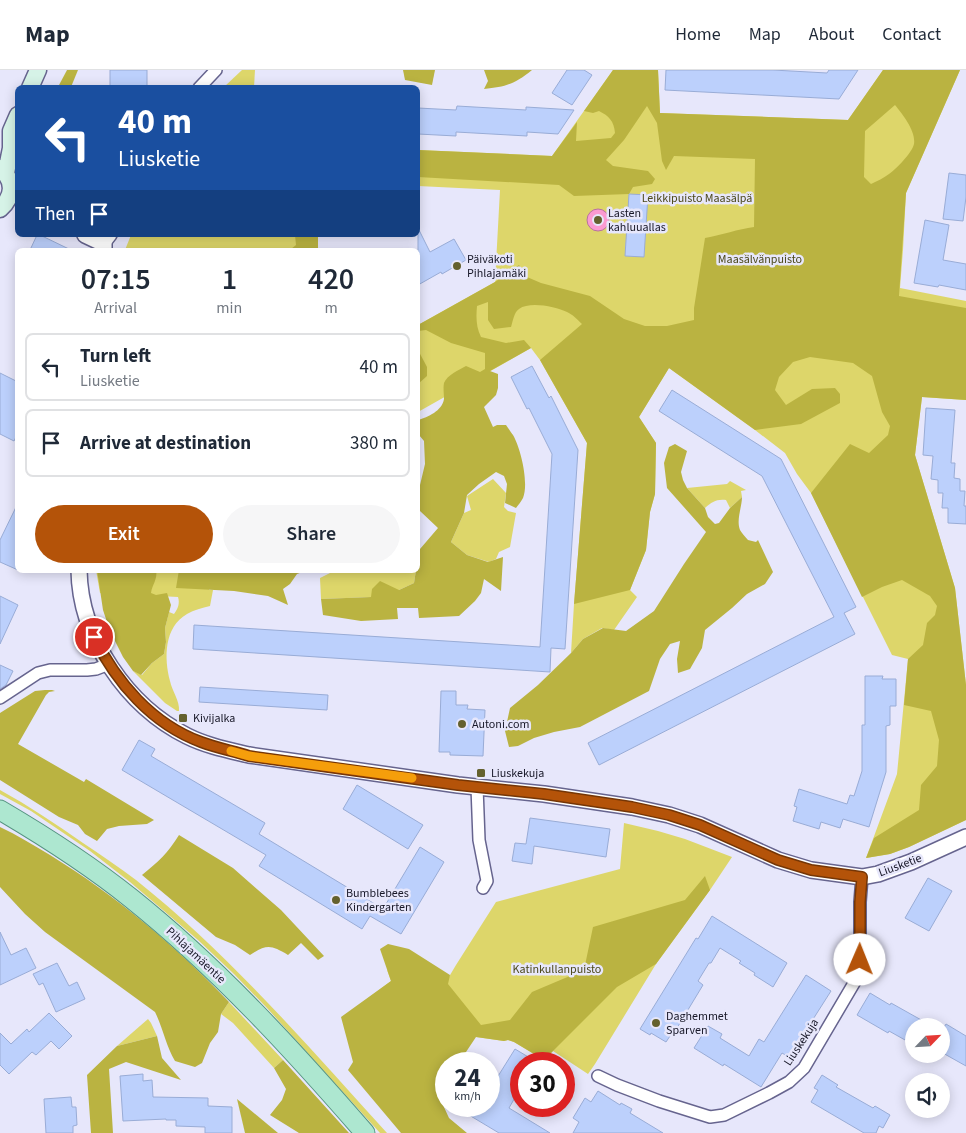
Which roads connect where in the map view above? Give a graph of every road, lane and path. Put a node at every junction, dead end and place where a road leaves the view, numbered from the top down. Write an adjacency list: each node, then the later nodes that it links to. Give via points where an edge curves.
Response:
1 (38, 70): 3 (main road)
2 (216, 70): 4 (street)
3 (31, 85)
4 (202, 85)
5 (15, 120): 6 (main road)
6 (5, 136): 7 (main road, via 11,148)
7 (3, 170): 8 (main road, via 11,185)
8 (9, 203)
9 (90, 237): 10 (street)
10 (106, 243)
11 (79, 573): 12 (street, Liusketie, via 87,620)
12 (109, 664): 13 (street, via 96,669 38,673); 14 (street, Liusketie, via 155,716 187,736 218,748 249,756)
13 (0, 698)
14 (476, 787): 17 (street, Liusketie, via 595,801 669,815 700,825 778,860 811,870); 18 (street, via 479,840 487,881)
15 (0, 810): 20 (main road, Pihlajamäentie, via 80,860 169,930 262,1019)
16 (966, 837): 17 (street, Liusketie, via 901,866)
17 (862, 877): 19 (street, Liuskekuja, via 857,978 804,1068 789,1082 724,1115 710,1117 659,1102)
18 (483, 888)
19 (598, 1076)
20 (364, 1133)

